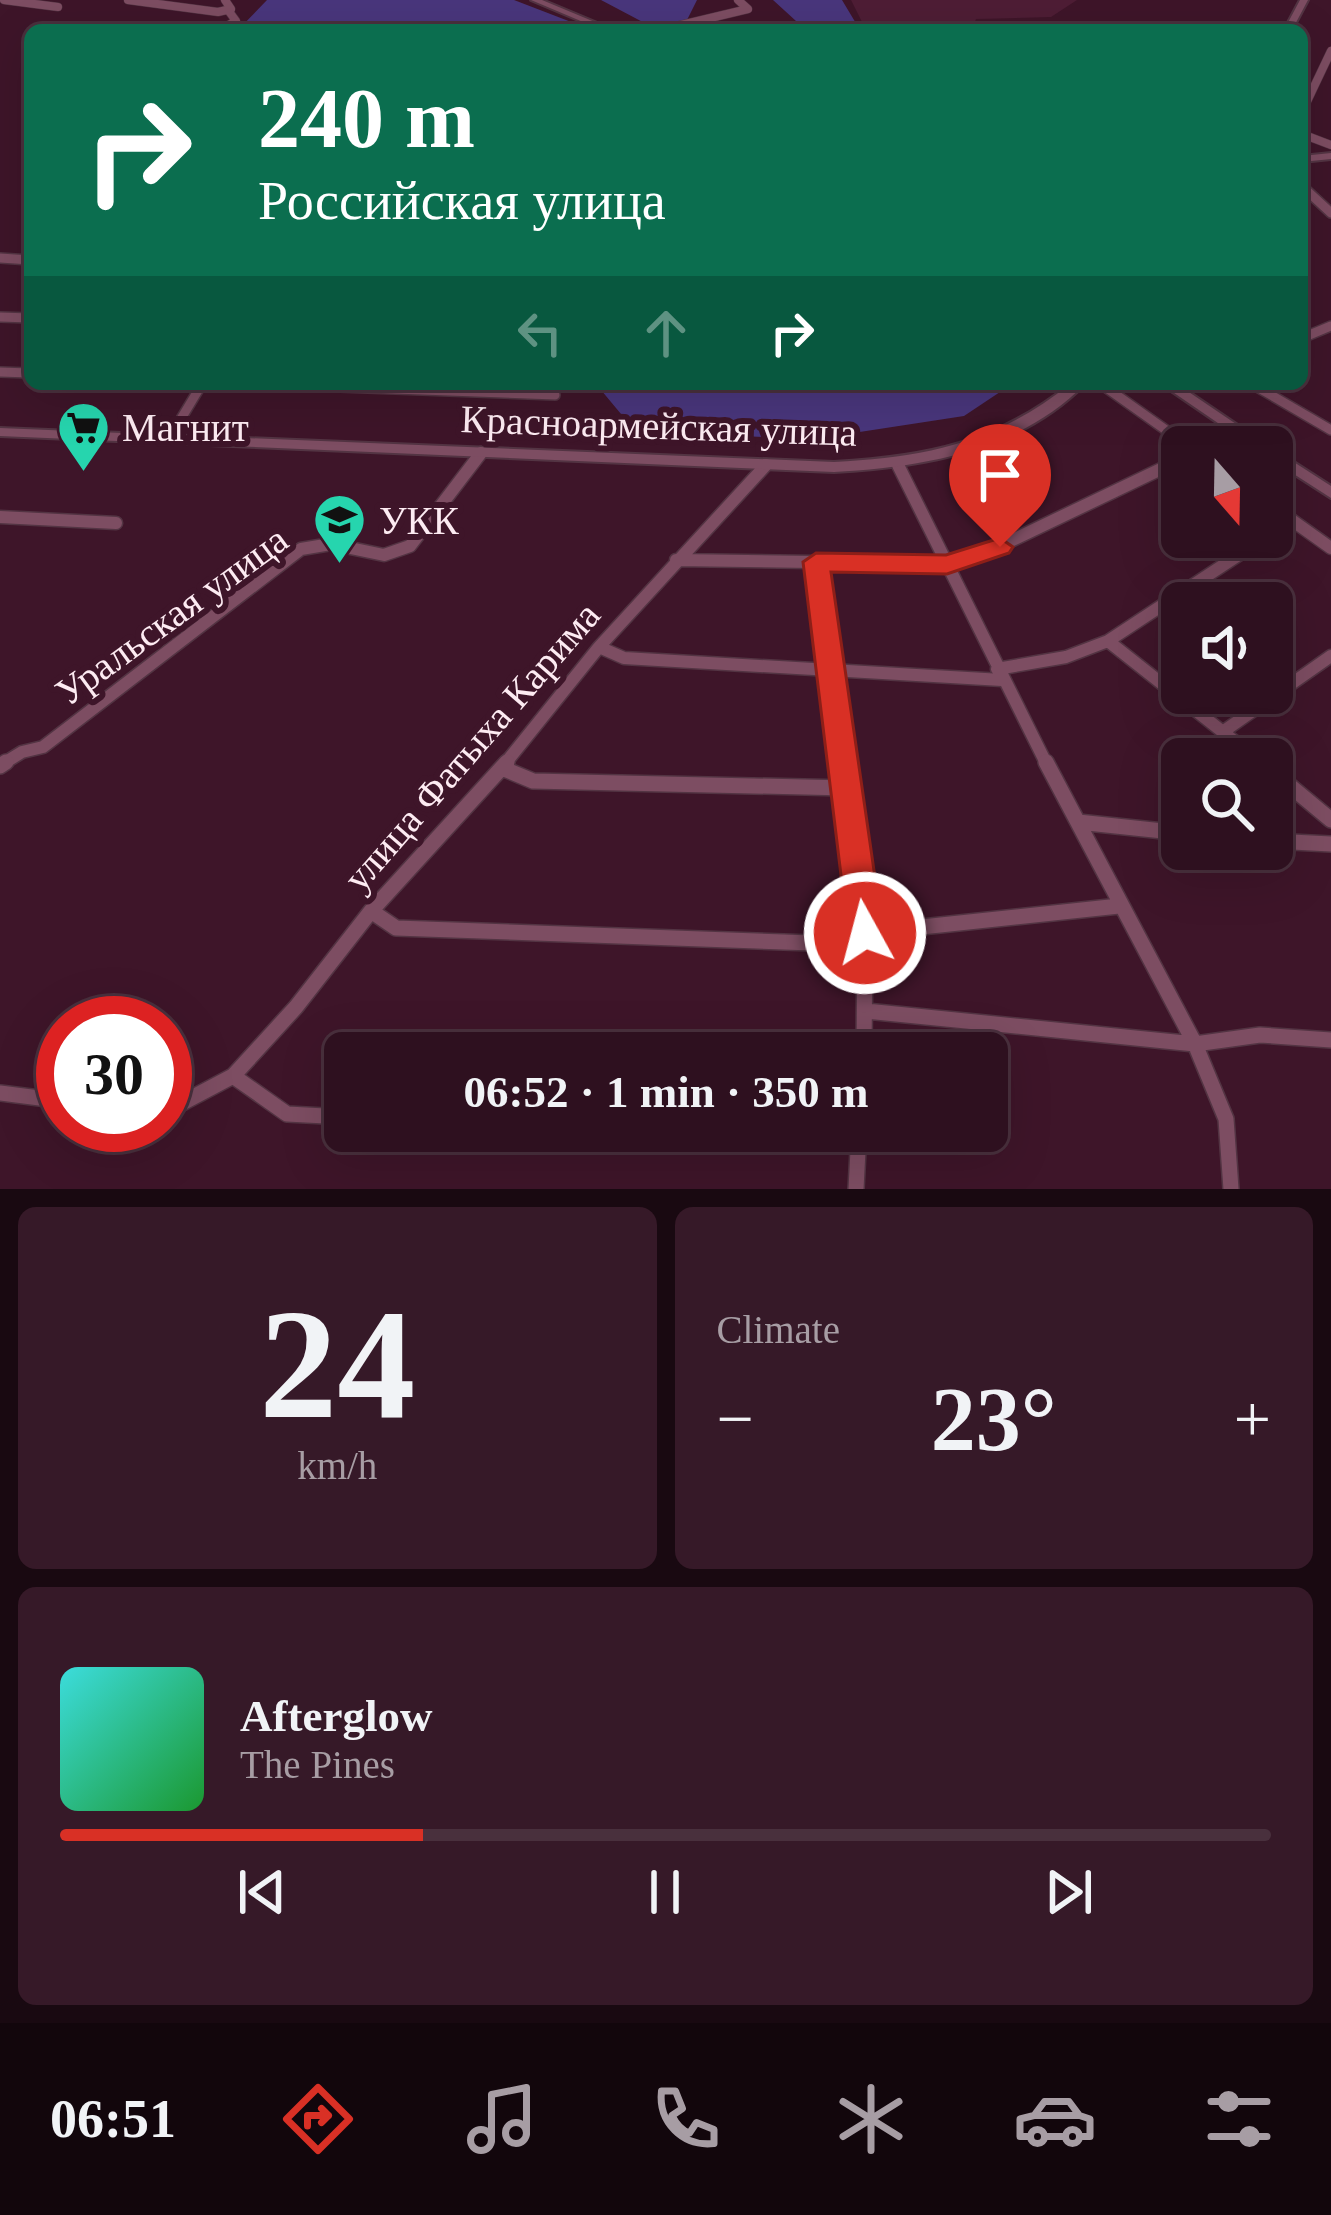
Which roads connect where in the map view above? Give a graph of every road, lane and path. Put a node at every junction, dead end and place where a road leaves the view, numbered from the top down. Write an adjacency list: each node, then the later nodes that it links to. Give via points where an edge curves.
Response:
1 (4, 0): 8 (street)
2 (128, 0): 7 (street)
3 (225, 0): 9 (street)
4 (535, 0): 11 (main road)
5 (548, 0): 12 (main road)
6 (738, 0): 13 (street, via 748,9)
7 (147, 2): 9 (street)
8 (58, 8)
9 (229, 10): 10 (street)
10 (230, 24)
11 (595, 24)
12 (607, 24)
13 (685, 24)
14 (1331, 50): 15 (street)
15 (1308, 99)
16 (1308, 192): 17 (street)
17 (1331, 213)
18 (198, 390): 29 (street)
19 (420, 390): 24 (street)
20 (1071, 390): 32 (main road, Красноармейская улица, via 984,444)
21 (1109, 390): 25 (street)
22 (1178, 390): 26 (main road)
23 (1262, 390): 27 (street)
24 (555, 395)
25 (1161, 426)
26 (1232, 426)
27 (1331, 430)
28 (0, 431): 29 (main road, Красноармейская улица)
29 (170, 436): 30 (main road, Красноармейская улица)
30 (481, 452): 31 (main road, Красноармейская улица); 52 (street, Уральская улица, via 410,546 384,555 331,544 301,549 43,747)
31 (766, 465): 32 (main road, Красноармейская улица); 41 (street, улица Фатыха Карима)
32 (898, 465): 43 (street)
33 (1293, 467): 35 (main road)
34 (1161, 469): 43 (street)
35 (1331, 493)
36 (0, 518): 38 (street)
37 (1293, 521): 39 (street)
38 (116, 523)
39 (1331, 548)
40 (1234, 558): 44 (street)
41 (676, 560): 42 (street); 45 (street, улица Фатыха Карима)
42 (816, 562): 43 (street); 47 (street)
43 (947, 564): 48 (street)
44 (1108, 641): 48 (street); 49 (street)
45 (599, 647): 47 (street, via 624,658); 54 (street, улица Фатыха Карима)
46 (1331, 656): 49 (street)
47 (831, 668): 48 (street); 55 (street)
48 (1000, 675): 58 (street)
49 (1224, 731): 50 (street)
50 (1232, 738)
51 (0, 750): 52 (street)
52 (22, 752): 53 (street, Уральская улица)
53 (0, 766)
54 (502, 768): 55 (street, via 533,781); 63 (street, улица Фатыха Карима)
55 (847, 788): 64 (street)
56 (1293, 788): 57 (street)
57 (1331, 820)
58 (1078, 822): 59 (street); 62 (street)
59 (1161, 831)
60 (1293, 842): 61 (street)
61 (1331, 844)
62 (1119, 906): 64 (street); 68 (street)
63 (371, 911): 64 (street, via 396,928 841,944); 69 (street, улица Фатыха Карима)
64 (865, 933): 65 (street)
65 (866, 1010): 66 (street); 68 (street)
66 (865, 1032)
67 (1331, 1040): 68 (street, via 1260,1035)
68 (1195, 1044): 76 (street, via 1226,1119)
69 (233, 1076): 72 (street); 73 (street, via 287,1114)
70 (0, 1093): 71 (street)
71 (36, 1098)
72 (192, 1098)
73 (324, 1116)
74 (858, 1152): 75 (street)
75 (856, 1189)
76 (1231, 1189)

